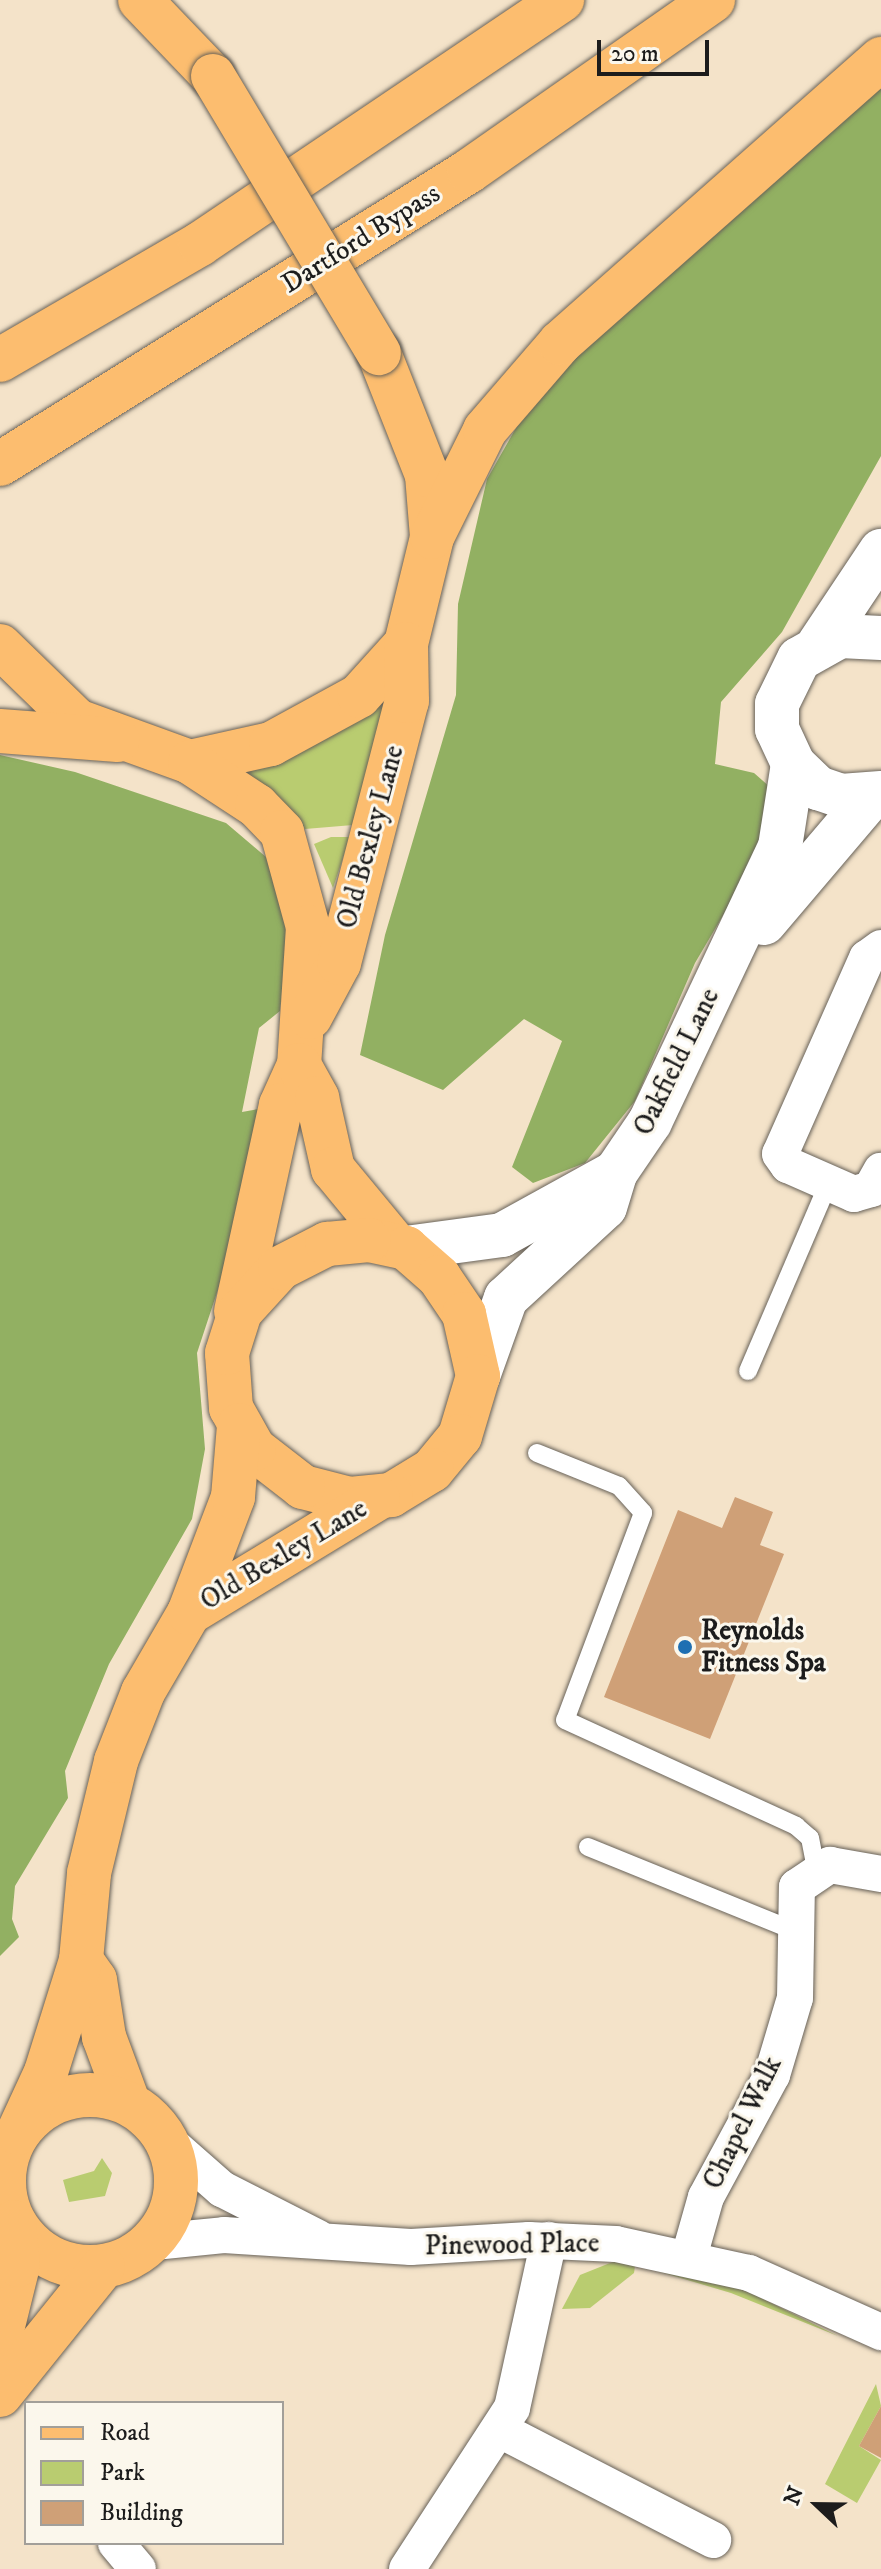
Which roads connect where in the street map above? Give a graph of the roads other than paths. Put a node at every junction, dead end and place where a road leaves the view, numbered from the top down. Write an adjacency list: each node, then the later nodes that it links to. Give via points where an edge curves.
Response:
1 (140, 0): 7 (main road, bridge, via 213,76 379,353 427,475)
2 (562, 0): 5 (main road, via 200,244)
3 (713, 0): 6 (main road, Dartford Bypass, via 469,171)
4 (881, 59): 7 (main road, via 560,343 485,430)
5 (0, 360)
6 (0, 464)
7 (432, 537): 10 (main road)
8 (881, 551): 11 (street, Oakfield Lane)
9 (881, 638): 11 (street, via 840,636)
10 (406, 644): 15 (main road, via 359,696 329,716 254,749); 20 (main road, Old Bexley Lane, via 407,701 339,963)
11 (819, 644): 16 (street, Oakfield Lane, via 792,670 777,704 777,729)
12 (0, 646): 14 (main road, via 59,709)
13 (0, 731): 14 (main road)
14 (118, 740): 15 (main road)
15 (190, 762): 20 (main road, Old Bexley Lane, via 257,806 290,844 307,919)
16 (793, 764): 17 (street, Oakfield Lane, via 818,788); 19 (street, Oakfield Lane, via 780,847)
17 (876, 795): 19 (street, Oakfield Lane)
18 (881, 948): 24 (street, via 867,958 781,1150 786,1164)
19 (733, 950): 23 (street, Oakfield Lane, via 650,1122)
20 (307, 1023): 21 (main road, Old Bexley Lane)
21 (299, 1065): 25 (main road, via 317,1098 333,1169); 26 (main road, Old Bexley Lane, via 281,1105)
22 (881, 1171): 24 (street, via 862,1193)
23 (616, 1172): 25 (street, Oakfield Lane, via 502,1235); 28 (street, Oakfield Lane, via 605,1207 506,1298)
24 (828, 1184): 27 (lane)
25 (401, 1246): 26 (main road, via 344,1240 295,1257 252,1295); 28 (main road, via 439,1277 464,1314)
26 (230, 1337): 29 (main road, via 227,1393)
27 (748, 1371)
28 (478, 1376): 31 (main road, via 470,1414 446,1456 415,1484)
29 (239, 1425): 31 (main road, via 270,1466 303,1487); 32 (main road, Old Bexley Lane, via 233,1497)
30 (537, 1453): 34 (lane, via 619,1486 643,1513 565,1720 796,1826 810,1838)
31 (378, 1498): 32 (main road, Old Bexley Lane)
32 (189, 1613): 37 (main road, Old Bexley Lane, via 143,1692 116,1761 89,1873)
33 (588, 1847): 36 (lane)
34 (823, 1868): 35 (street); 36 (street, Chapel Walk, via 797,1887)
35 (881, 1874)
36 (792, 1930): 45 (street, Chapel Walk, via 795,1998 772,2075 706,2197)
37 (81, 1960): 38 (main road, via 95,1980 104,2037); 39 (main road, Old Bexley Lane, via 46,2072)
38 (128, 2102): 39 (main road, via 63,2097); 40 (main road)
39 (18, 2133): 41 (main road, via 3,2171)
40 (165, 2139): 42 (street, Pinewood Place, via 222,2189); 44 (main road, via 173,2199)
41 (14, 2222): 46 (main road, via 47,2255); 48 (main road, via 18,2265)
42 (319, 2239): 43 (street, Pinewood Place, via 411,2247); 44 (street, Pinewood Place, via 224,2235)
43 (549, 2240): 45 (street, Pinewood Place); 50 (street, via 533,2331)
44 (154, 2242): 46 (main road)
45 (689, 2257): 47 (street, Pinewood Place, via 791,2288)
46 (103, 2267): 49 (main road)
47 (881, 2332)
48 (0, 2338)
49 (0, 2395)
50 (500, 2430): 51 (street); 54 (street)
51 (713, 2540)
52 (118, 2545): 53 (street)
53 (138, 2569)
54 (407, 2569)

